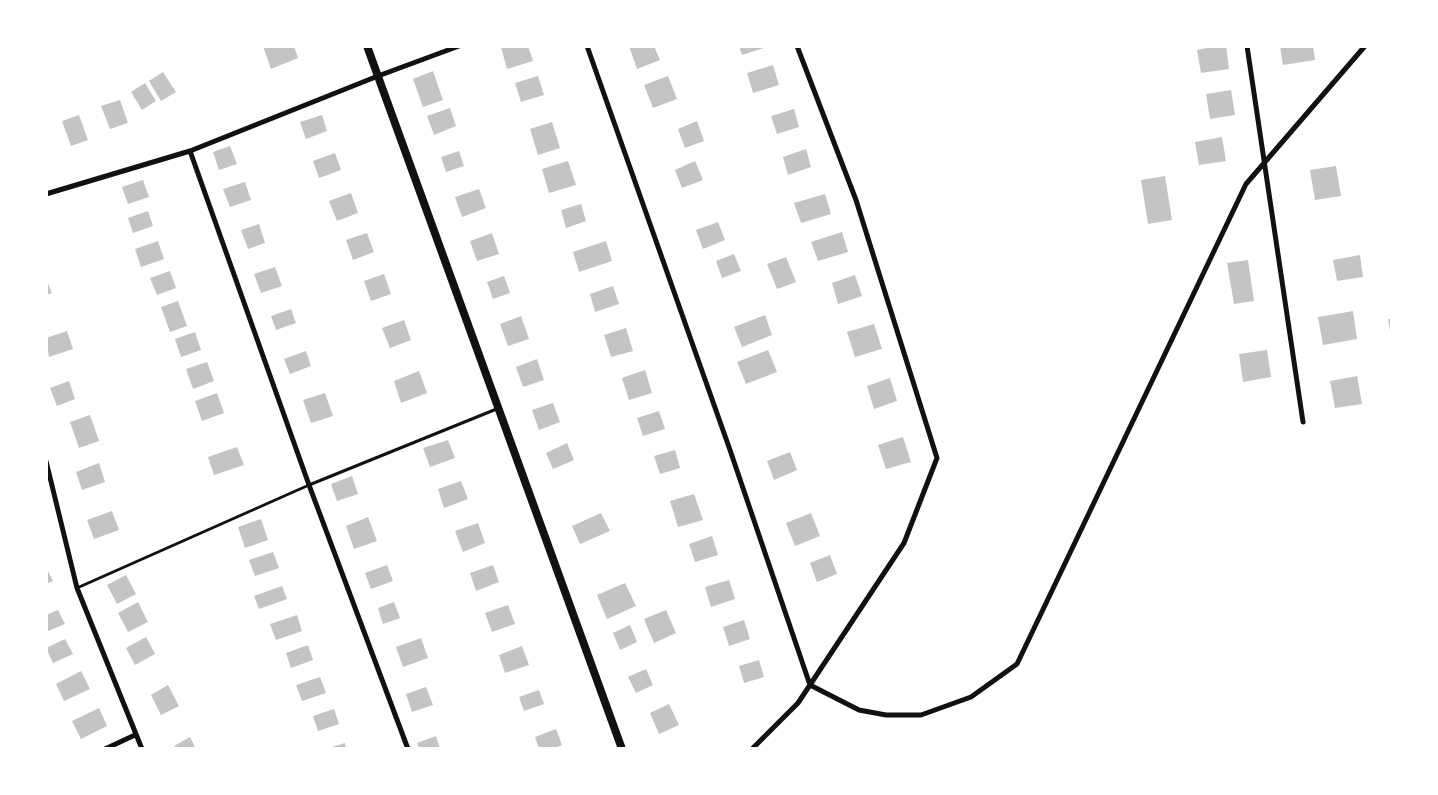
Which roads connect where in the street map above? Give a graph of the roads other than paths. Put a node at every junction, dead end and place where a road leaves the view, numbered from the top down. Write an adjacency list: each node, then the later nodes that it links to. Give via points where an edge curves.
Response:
1 (367, 46): 7 (street)
2 (459, 46): 7 (street)
3 (587, 46): 16 (street)
4 (797, 46): 16 (street, via 856,200 937,458 904,542)
5 (1247, 46): 9 (street)
6 (1365, 46): 9 (street)
7 (378, 76): 8 (street); 11 (street)
8 (190, 151): 10 (street); 14 (street)
9 (1264, 165): 12 (street); 16 (street, via 1246,184 1017,664 971,697 921,715 886,715 859,710)
10 (46, 194)
11 (499, 408): 14 (lane); 21 (street)
12 (1303, 422)
13 (46, 461): 15 (street)
14 (309, 485): 15 (lane); 20 (street)
15 (77, 588): 17 (street)
16 (810, 685): 22 (street, via 798,703)
17 (135, 735): 18 (street); 19 (street)
18 (104, 749)
19 (142, 749)
20 (408, 749)
21 (622, 749)
22 (752, 749)

